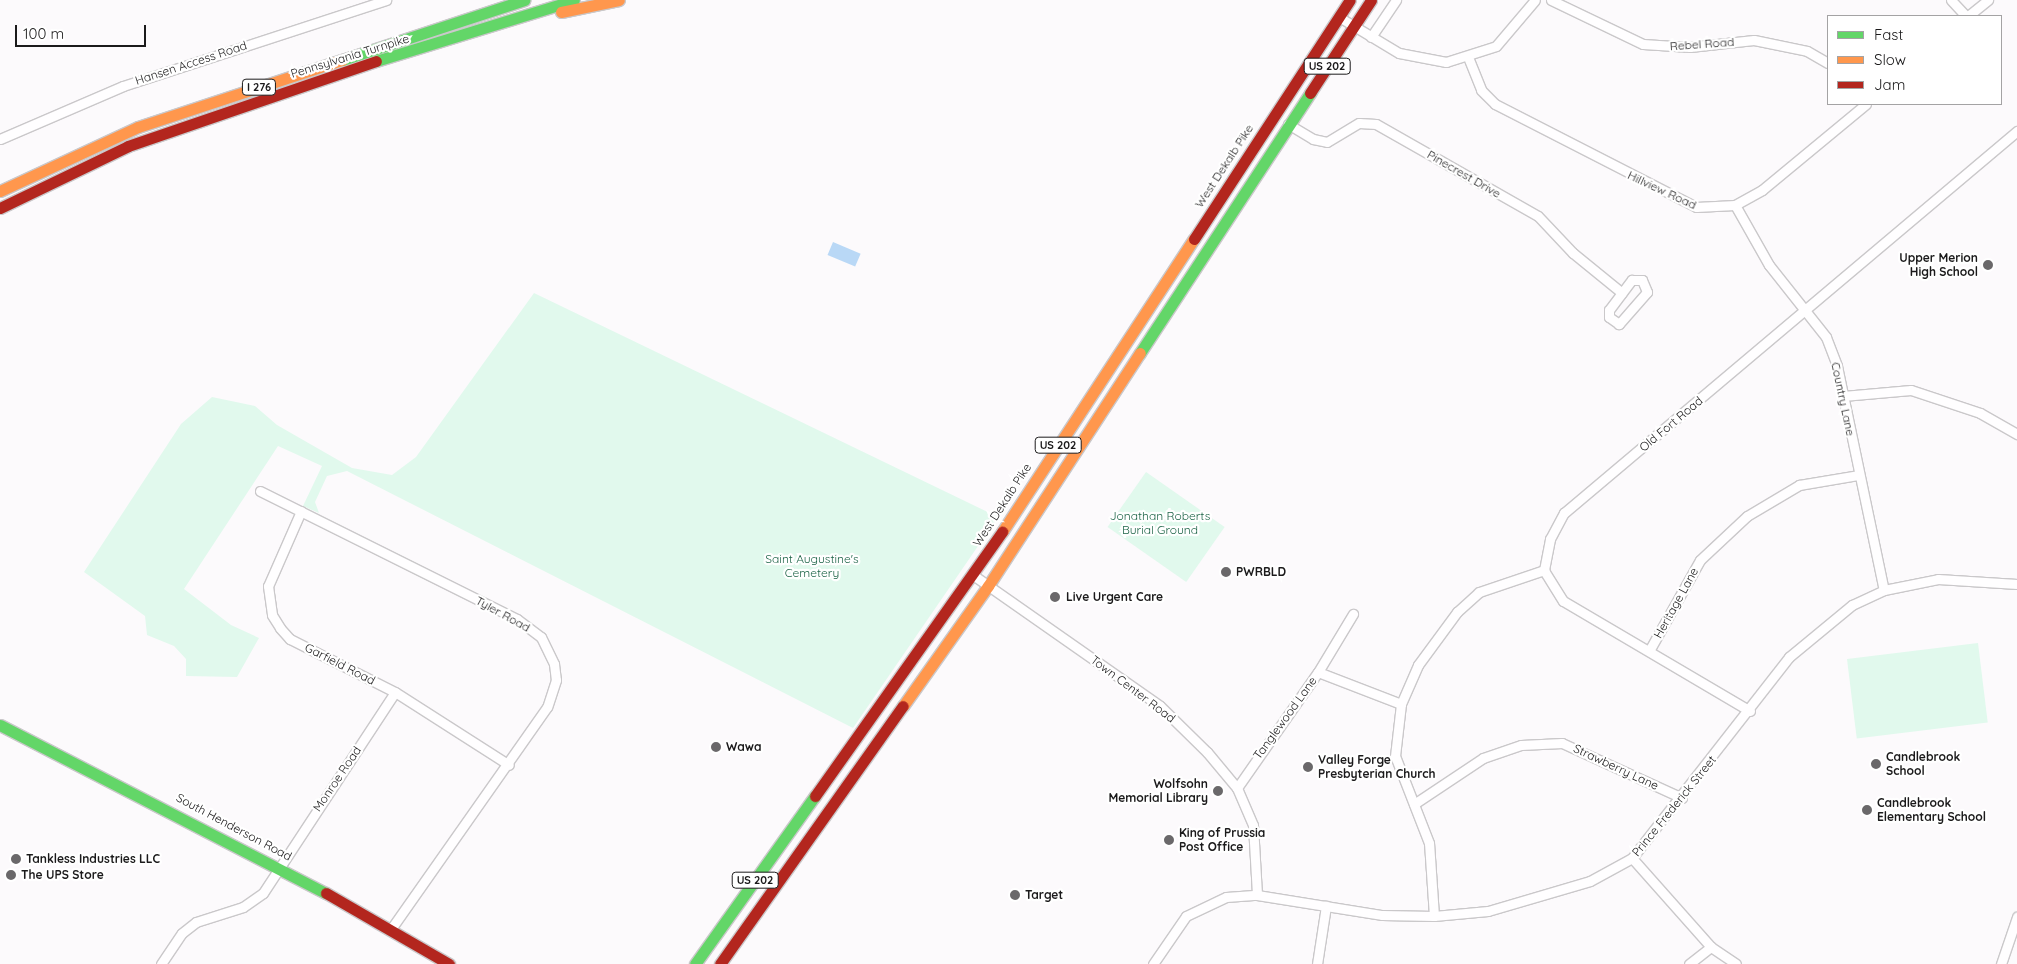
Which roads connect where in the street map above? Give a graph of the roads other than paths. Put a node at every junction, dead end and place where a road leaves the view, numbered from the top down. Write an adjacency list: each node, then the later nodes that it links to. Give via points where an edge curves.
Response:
1 (386, 0): 23 (street, Hansen Access Road, via 123,86)
2 (524, 0): 24 (main road, Pennsylvania Turnpike / I 276, via 138,127)
3 (574, 0): 15 (main road, Pennsylvania Turnpike / I 276)
4 (619, 0): 15 (main road)
5 (1350, 0): 14 (main road, West Dekalb Pike / US 202)
6 (1370, 0): 16 (main road, US 202)
7 (1396, 0): 17 (street)
8 (1534, 0): 18 (street, via 1496,46)
9 (1551, 0): 19 (street, Rebel Road, via 1643,44 1690,47 1754,40 1807,51)
10 (1951, 0): 12 (street)
11 (1988, 0): 13 (street)
12 (1966, 15)
13 (1968, 15)
14 (1339, 17): 16 (street); 35 (main road, West Dekalb Pike / US 202)
15 (496, 25): 26 (main road, Pennsylvania Turnpike / I 276, via 312,82 128,146)
16 (1354, 26): 17 (street); 21 (main road, US 202)
17 (1371, 38): 18 (street, via 1418,60 1446,62)
18 (1468, 57): 25 (street, Hillview Road, via 1481,90 1509,114 1696,207)
19 (1827, 62)
20 (1865, 105): 25 (street, Hillview Road, via 1762,190)
21 (1288, 124): 27 (street, Pinecrest Drive, via 1313,139 1327,142 1360,123 1376,124 1538,216 1573,253); 37 (main road, US 202)
22 (2017, 131): 28 (street, Old Fort Road)
23 (0, 139)
24 (0, 191)
25 (1735, 205): 28 (street, Country Lane, via 1768,265)
26 (0, 208)
27 (1622, 293): 27 (street, via 1609,310 1609,317 1619,324 1647,292 1646,284 1636,278)
28 (1808, 310): 29 (street, Country Lane, via 1826,337); 34 (street, Old Fort Road, via 1564,513 1550,539)
29 (1843, 396): 30 (street, via 1911,390 1980,413); 31 (street, Country Lane)
30 (2017, 434)
31 (1859, 475): 38 (street, Country Lane); 40 (street, Heritage Lane, via 1799,486 1747,516 1700,560)
32 (260, 491): 33 (street, Tyler Road)
33 (301, 511): 42 (street, Garfield Road, via 271,570 268,586 272,615 290,639); 47 (street, Tyler Road, via 517,619 541,637 554,664 552,695)
34 (1544, 570): 40 (street, via 1563,601); 43 (street, via 1479,592 1457,612 1418,665)
35 (973, 575): 37 (street, Town Center Road); 46 (main road, West Dekalb Pike / US 202)
36 (2017, 584): 38 (street, Prince Frederick Street, via 1938,579)
37 (988, 586): 48 (street, Town Center Road, via 1160,706); 52 (main road, US 202)
38 (1884, 590): 44 (street, Prince Frederick Street, via 1852,605 1825,623 1789,657)
39 (1353, 614): 41 (street)
40 (1649, 651): 44 (street)
41 (1318, 672): 43 (street, Tanglewood Lane); 48 (street, Tanglewood Lane)
42 (395, 692): 47 (street, Garfield Road); 55 (street, Monroe Road)
43 (1401, 704): 51 (street, via 1395,756)
44 (1750, 711): 50 (street, Prince Frederick Street)
45 (0, 725): 55 (main road, South Henderson Road)
46 (846, 754): 49 (main road, West Dekalb Pike / US 202); 52 (main road)
47 (509, 765): 60 (street, Tyler Road)
48 (1237, 788): 56 (street, Town Center Road, via 1253,824)
49 (820, 789): 53 (main road, via 821,806); 64 (main road, West Dekalb Pike / US 202)
50 (1682, 798): 51 (street, Strawberry Lane, via 1562,743 1521,744 1483,758); 54 (street, Prince Frederick Street)
51 (1414, 804): 58 (street, via 1429,843)
52 (830, 810): 53 (main road, US 202)
53 (794, 858): 65 (main road, US 202)
54 (1632, 858): 58 (street, Prince Frederick Street, via 1590,881 1541,897 1488,911); 61 (street)
55 (279, 866): 60 (main road, South Henderson Road); 62 (street, Monroe Road, via 254,900 196,922 182,933)
56 (1257, 895): 57 (street, Prince Frederick Street); 66 (street, Prince Frederick Street, via 1226,897 1194,909 1172,931)
57 (1326, 906): 58 (street, Prince Frederick Street); 67 (street)
58 (1434, 916)
59 (2017, 917): 70 (street)
60 (390, 930): 63 (main road, South Henderson Road)
61 (1711, 946): 68 (street); 69 (street)
62 (161, 964)
63 (449, 964)
64 (695, 964)
65 (720, 964)
66 (1153, 964)
67 (1317, 964)
68 (1689, 964)
69 (1736, 964)
70 (2001, 964)

